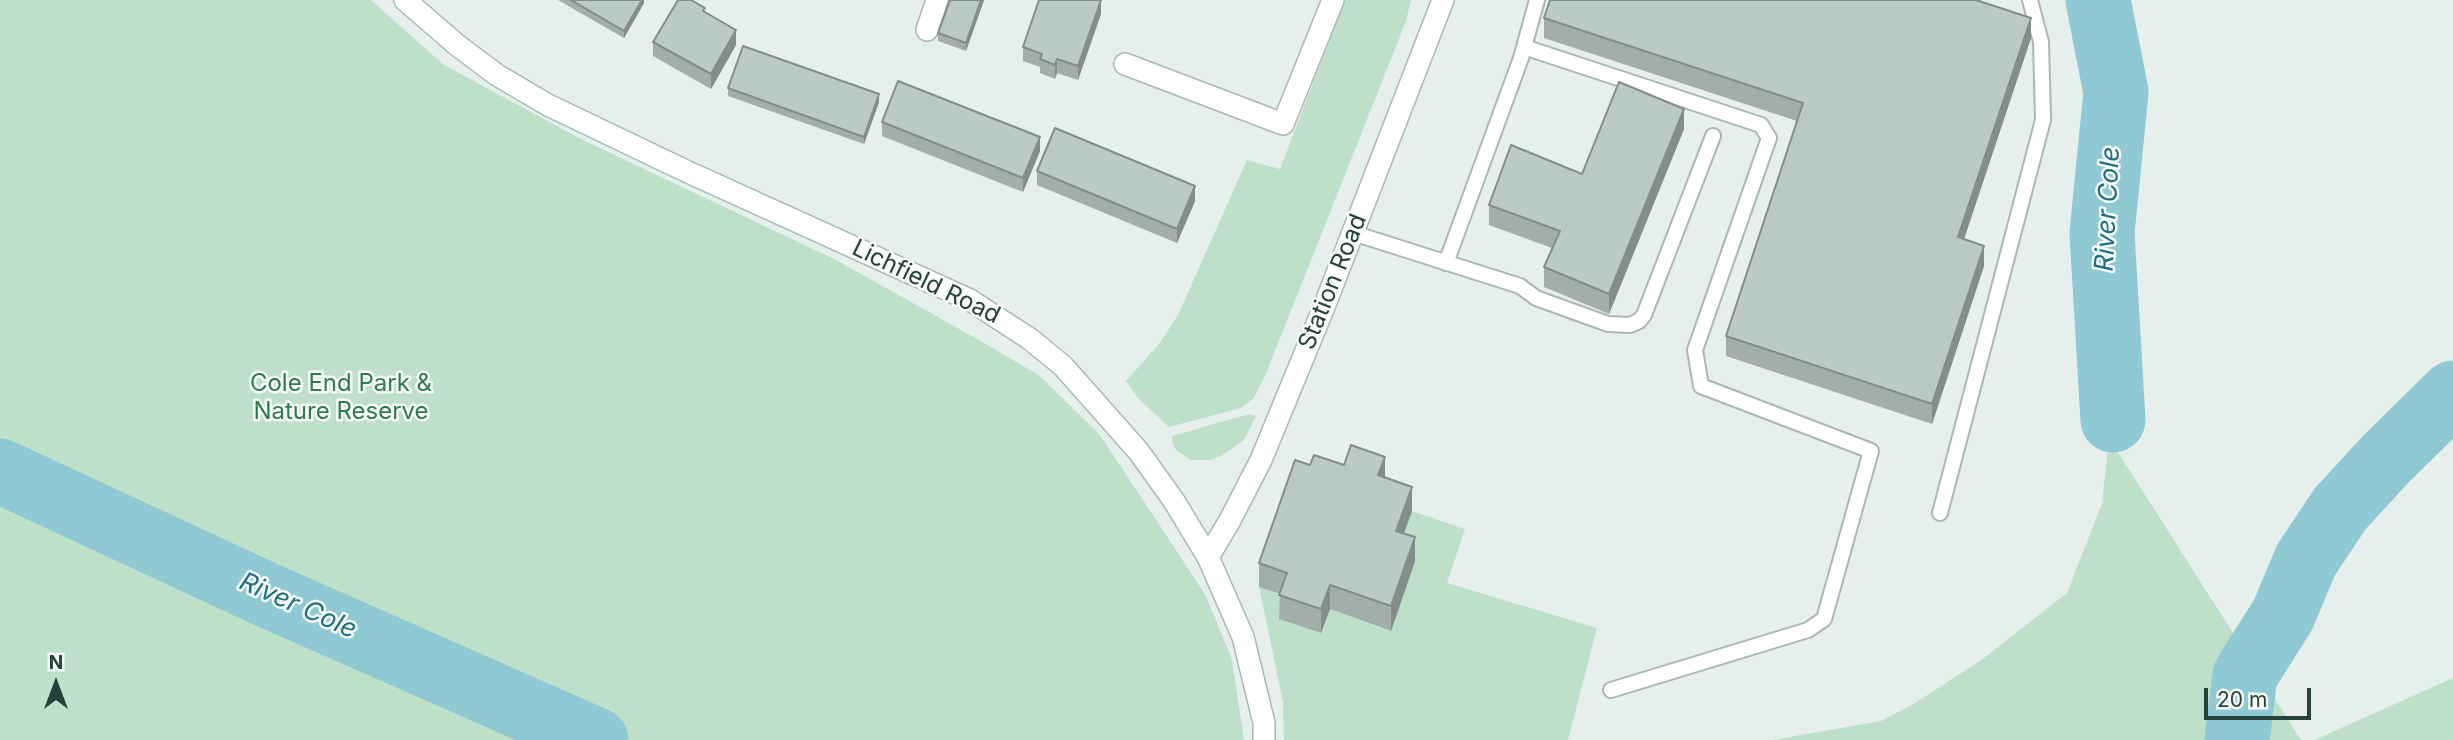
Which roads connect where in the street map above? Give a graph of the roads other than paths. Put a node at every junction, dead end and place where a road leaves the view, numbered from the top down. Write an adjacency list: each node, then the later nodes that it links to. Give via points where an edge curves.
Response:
1 (405, 0): 14 (main road, Lichfield Road, via 497,75 548,105 920,275 1003,320 1063,366 1101,407 1146,462)
2 (937, 0): 7 (main road)
3 (1333, 0): 9 (main road, via 1283,124)
4 (1443, 0): 11 (main road, Station Road)
5 (1537, 0): 8 (lane)
6 (2030, 0): 13 (lane, via 2041,42 2043,120)
7 (927, 30)
8 (1524, 47): 12 (lane); 15 (lane, via 1762,125 1769,138 1695,350 1701,386 1871,451 1824,619 1808,630)
9 (1125, 64)
10 (1713, 136): 12 (lane, via 1644,315 1630,325 1608,324 1536,298 1520,286)
11 (1353, 233): 12 (lane); 14 (main road, Station Road, via 1261,460)
12 (1446, 263)
13 (1940, 513)
14 (1208, 556): 16 (main road, Lichfield Road, via 1243,637)
15 (1611, 690)
16 (1264, 740)

